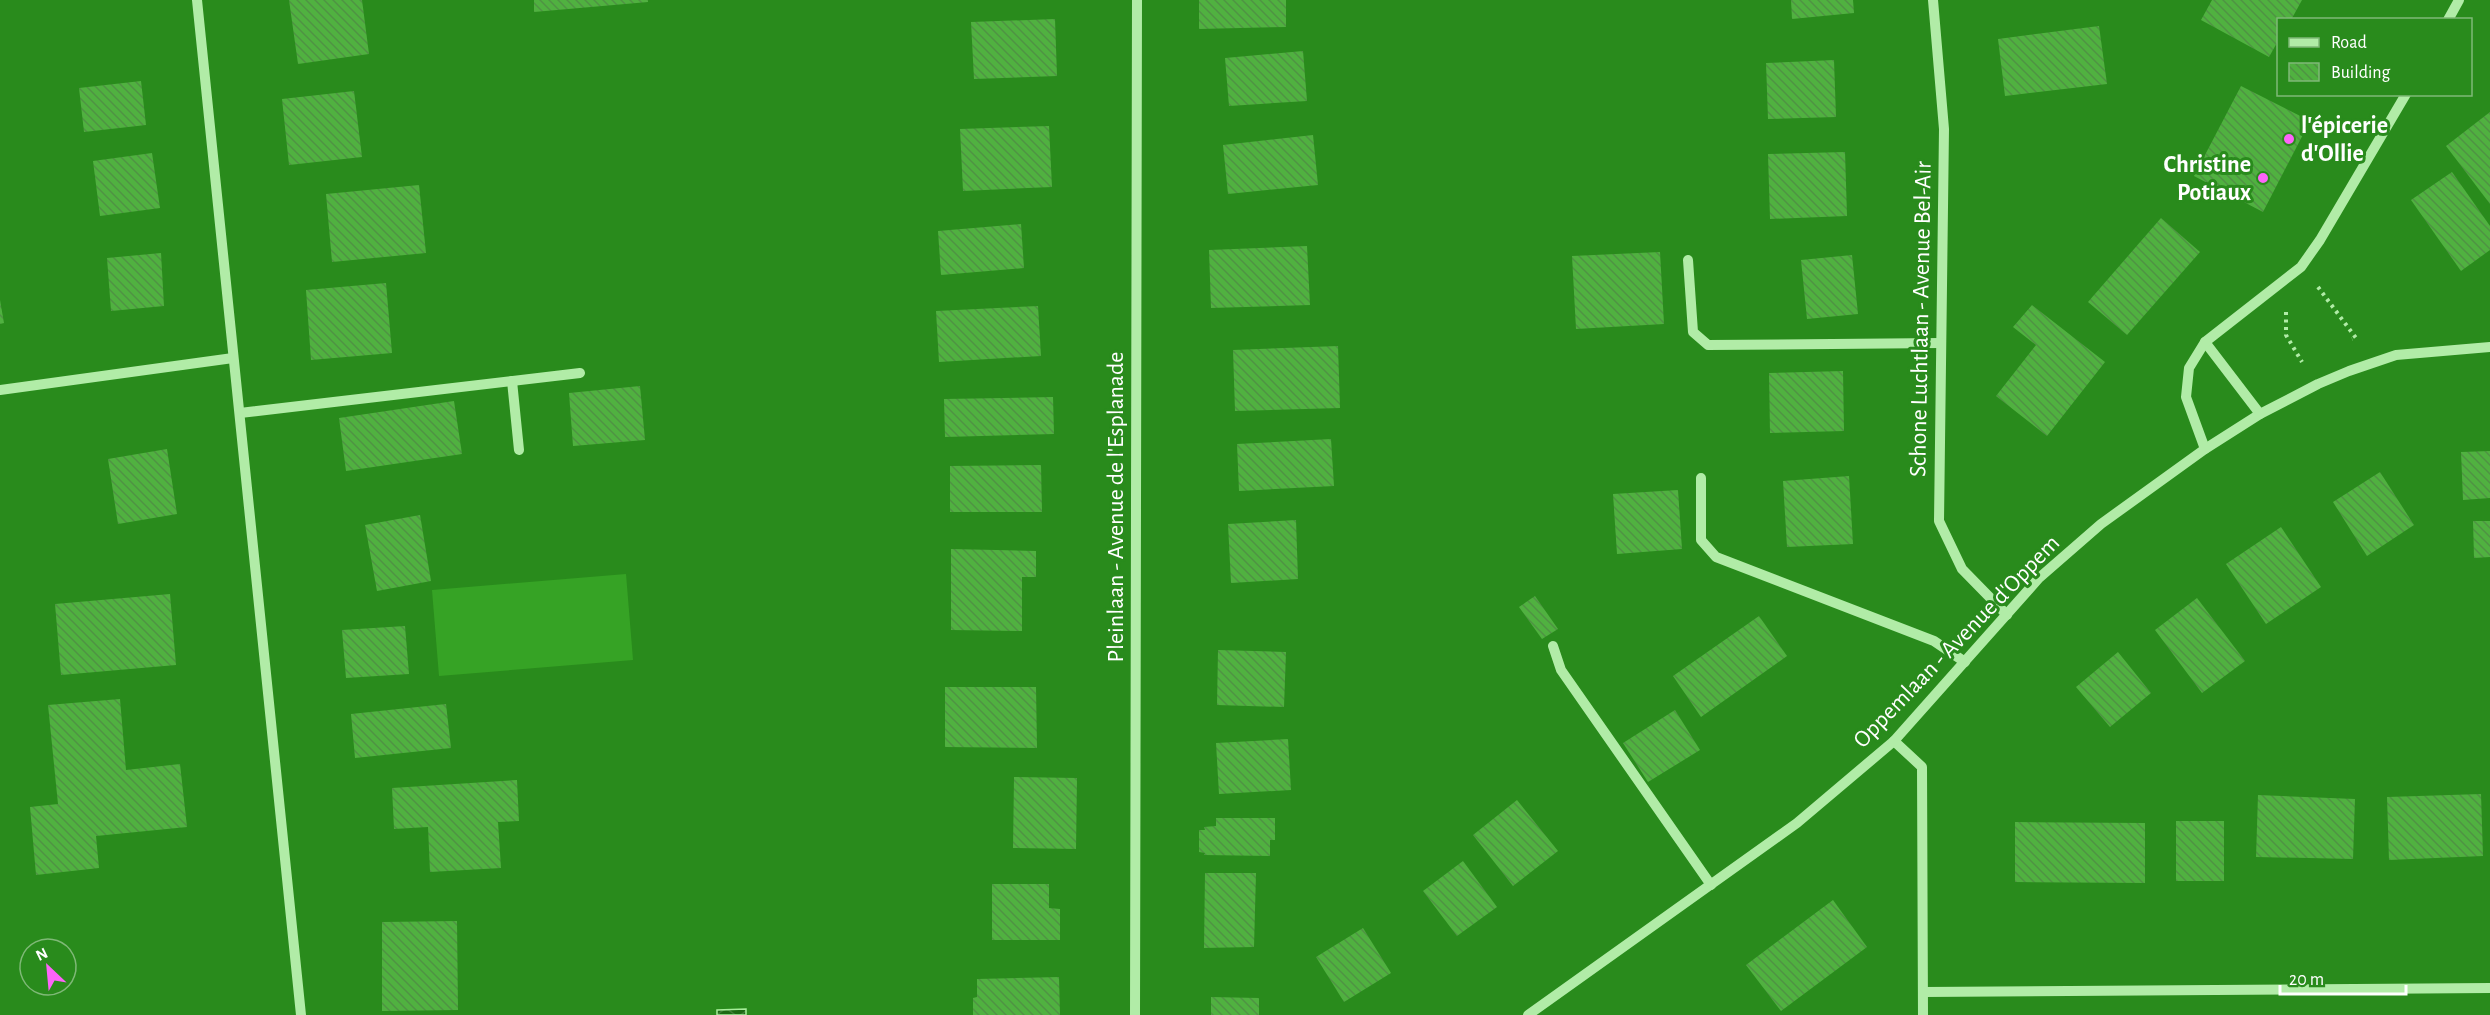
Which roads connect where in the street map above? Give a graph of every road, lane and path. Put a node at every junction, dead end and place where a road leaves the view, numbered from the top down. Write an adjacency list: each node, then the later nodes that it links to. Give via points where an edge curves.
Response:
1 (197, 0): 13 (street)
2 (1137, 0): 32 (street, Pleinlaan - Avenue de l'Esplanade)
3 (1933, 0): 11 (street, Schone Luchtlaan - Avenue Bel-Air, via 1944,129)
4 (2459, 0): 5 (street)
5 (2449, 18)
6 (2405, 96): 9 (street, via 2320,240 2301,267)
7 (1688, 260): 11 (street, via 1693,332 1708,345)
8 (2315, 283): 15 (path, via 2356,338 2338,346)
9 (2272, 289): 10 (street); 14 (path, via 2285,305 2286,335 2301,363)
10 (2205, 342): 20 (street); 21 (street, via 2189,368 2186,397)
11 (1941, 343): 24 (street, Schone Luchtlaan - Avenue Bel-Air, via 1939,521 1962,569)
12 (2490, 347): 15 (street, Oppemlaan - Avenue d'Oppem, via 2396,355)
13 (233, 358): 18 (street); 19 (street)
14 (2310, 359)
15 (2349, 371): 20 (street, Oppemlaan - Avenue d'Oppem)
16 (580, 372): 17 (street)
17 (512, 381): 19 (street); 22 (street)
18 (0, 390)
19 (240, 413): 31 (street)
20 (2260, 414): 21 (street, Oppemlaan - Avenue d'Oppem)
21 (2205, 448): 24 (street, Oppemlaan - Avenue d'Oppem, via 2101,524 2039,578)
22 (519, 450)
23 (1701, 478): 26 (street, via 1701,540 1716,557 1934,641)
24 (2007, 615): 26 (street, Oppemlaan - Avenue d'Oppem)
25 (1553, 645): 28 (street, via 1561,670)
26 (1965, 662): 27 (street, Oppemlaan - Avenue d'Oppem)
27 (1894, 741): 28 (street, Oppemlaan - Avenue d'Oppem, via 1797,823); 30 (street, via 1922,767)
28 (1711, 885): 33 (street, Oppemlaan - Avenue d'Oppem)
29 (2490, 988): 30 (street)
30 (1924, 992): 34 (street)
31 (302, 1015)
32 (1136, 1015)
33 (1528, 1015)
34 (1923, 1015)

